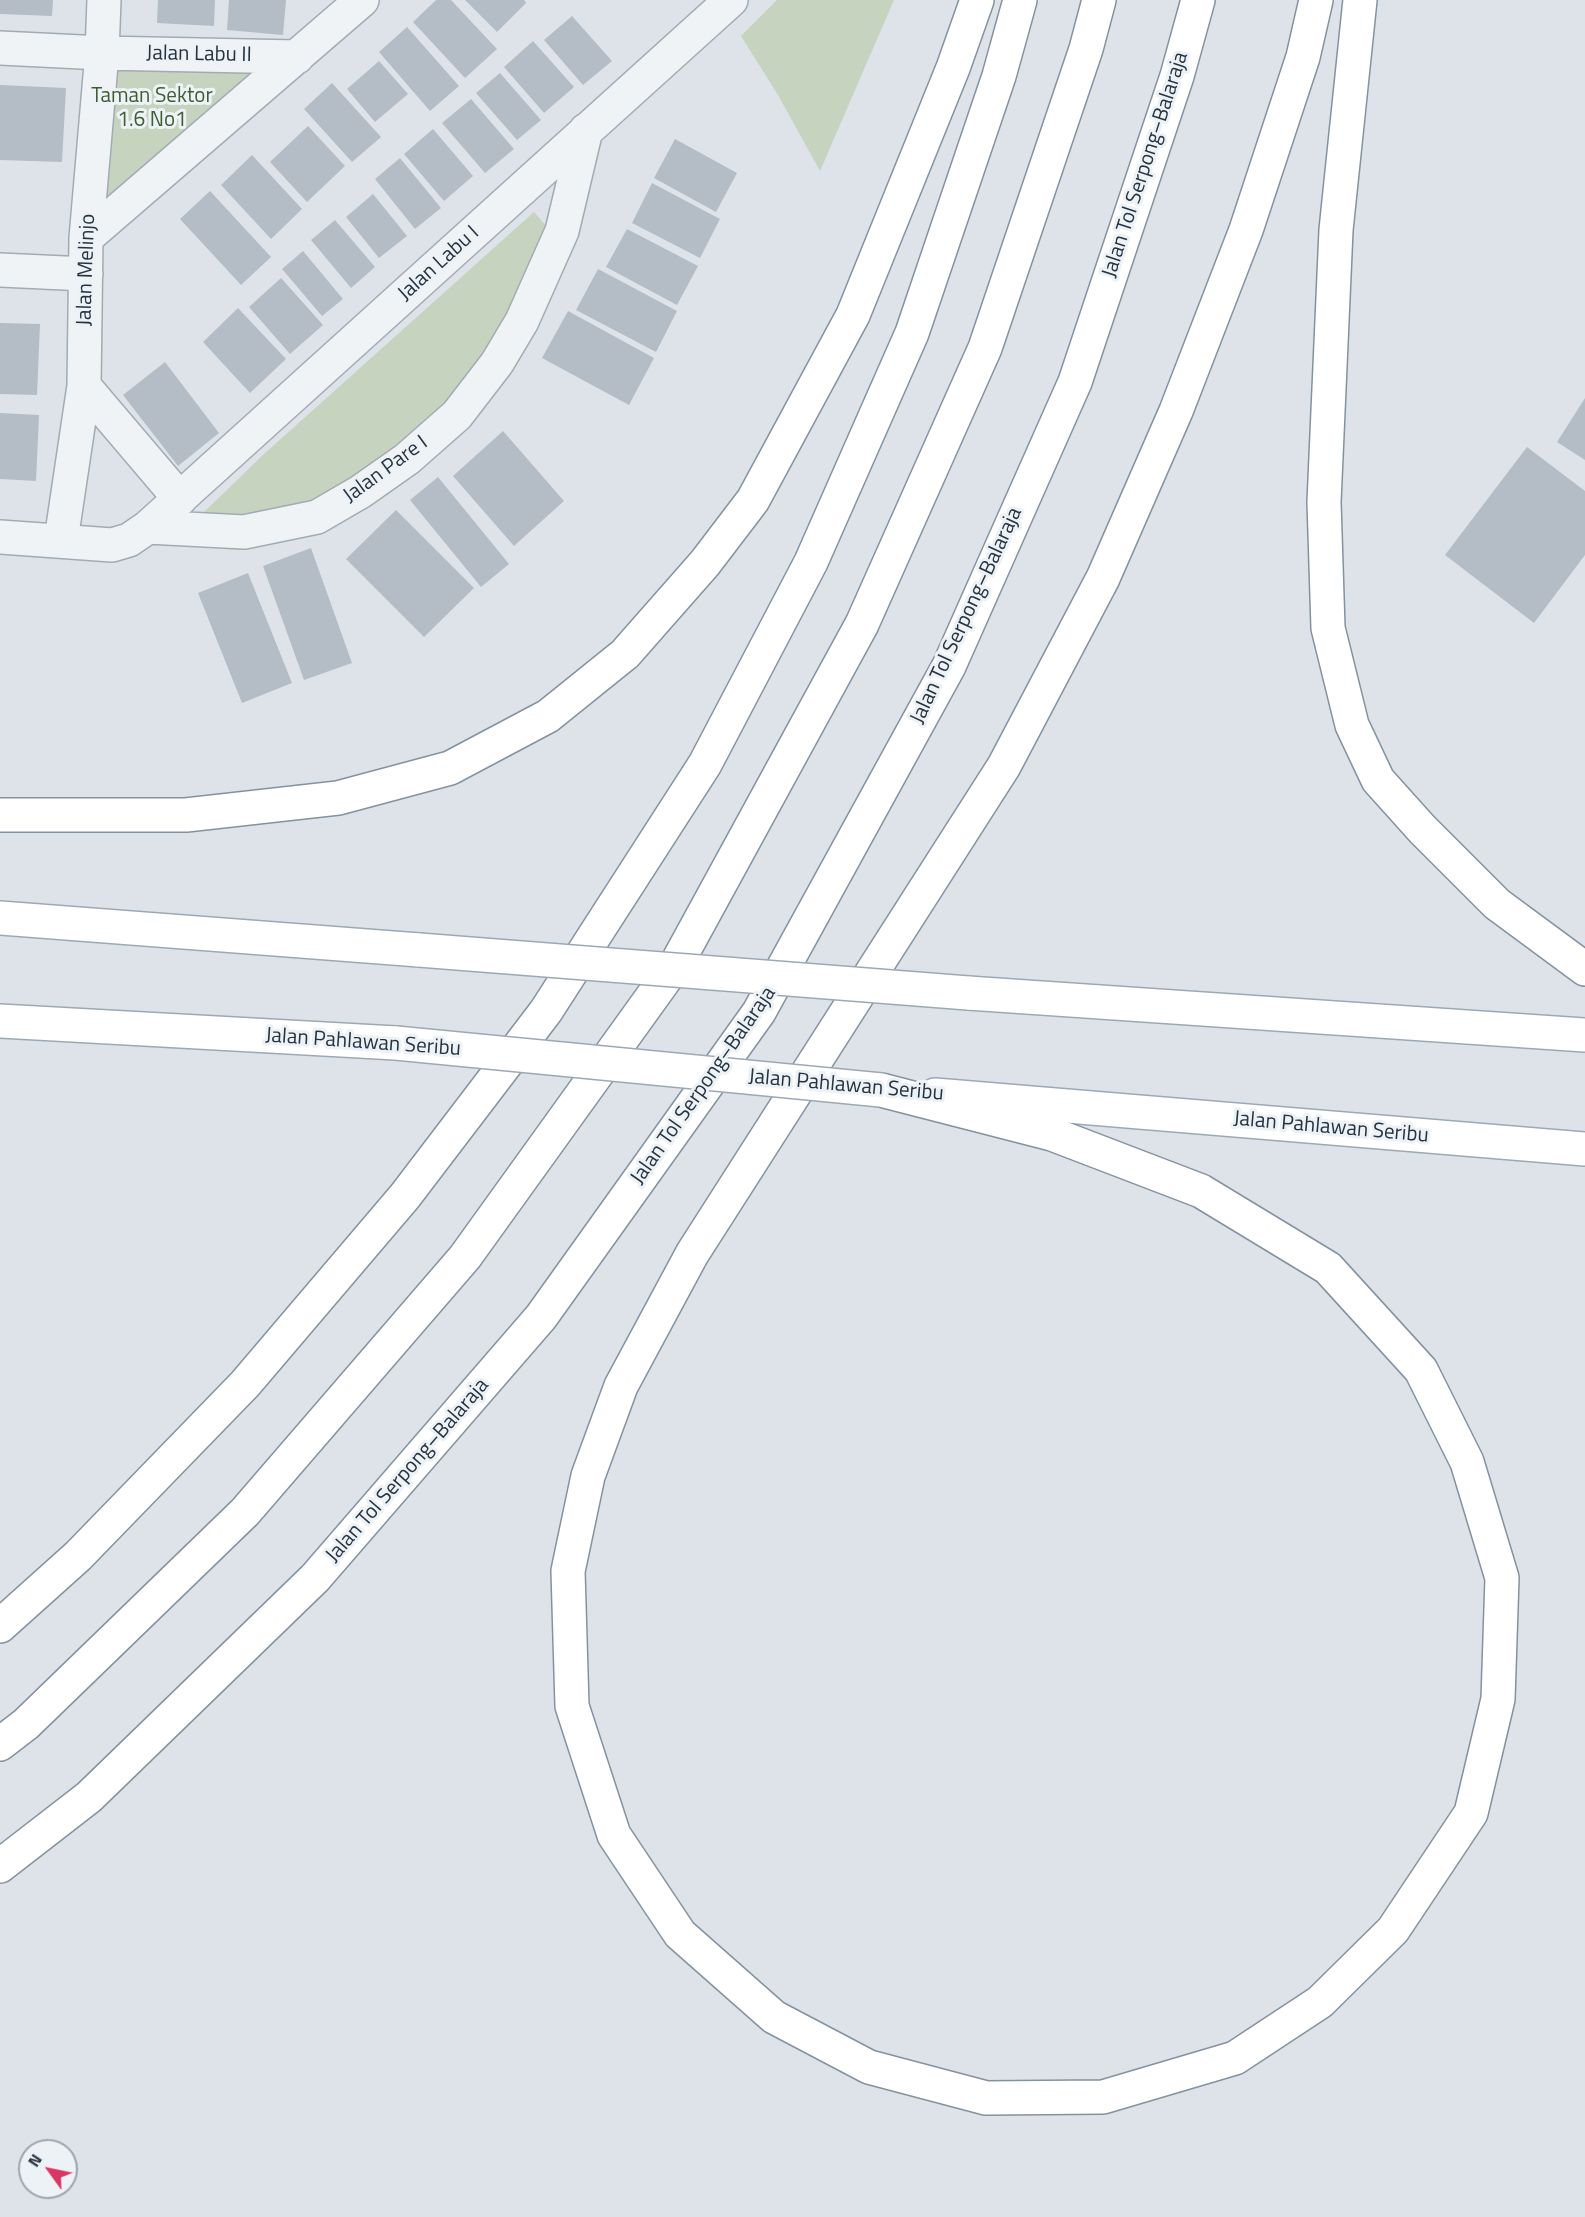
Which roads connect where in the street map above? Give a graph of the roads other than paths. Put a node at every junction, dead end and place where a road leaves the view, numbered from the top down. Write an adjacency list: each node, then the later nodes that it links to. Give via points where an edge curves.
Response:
1 (104, 0): 11 (street, Jalan Melinjo)
2 (362, 0): 12 (street, Jalan Labu II)
3 (731, 0): 13 (street, Jalan Labu I)
4 (977, 0): 22 (main road, via 853,315 753,500 705,563 625,654 548,716 450,768 338,798 186,815)
5 (1020, 0): 29 (main road, via 999,76 912,333 811,562 705,764 546,1011 405,1196 245,1384 78,1556)
6 (1098, 0): 30 (main road, via 1086,49 985,348 862,624 678,961 465,1257 245,1512 26,1724)
7 (1198, 0): 31 (main road, Jalan Tol Serpong–Balaraja, via 1177,76 1075,382 948,666 759,1012 541,1317 315,1578 89,1797)
8 (1316, 0): 27 (main road, via 1303,57 1246,230 1176,411 1103,578 1004,766 692,1254 621,1386 588,1476 568,1571 572,1706 614,1836 680,1934 774,2017 869,2067 986,2098 1103,2097 1235,2058 1320,2002 1392,1930 1471,1813 1497,1699 1502,1578 1467,1462 1421,1370 1328,1268 1201,1191 1052,1134)
9 (1360, 0): 24 (main road, via 1336,230 1324,502 1328,628 1352,724 1378,780 1497,904)
10 (0, 48): 11 (street, Jalan Labu II)
11 (102, 53): 12 (street, Jalan Labu II); 14 (street, Jalan Melinjo)
12 (297, 57): 14 (street, Jalan Labu II)
13 (586, 130): 18 (street, Jalan Labu I); 19 (street, Jalan Pare I, via 562,231 522,321 497,363 457,415 407,459 317,517 244,532)
14 (86, 238): 16 (street, Jalan Melinjo)
15 (0, 270): 16 (street)
16 (86, 274): 17 (street, Jalan Melinjo)
17 (84, 386): 18 (street); 21 (street, Jalan Melinjo)
18 (180, 499): 19 (street, Jalan Labu I)
19 (148, 527): 21 (street, via 129,540 112,544)
20 (0, 537): 21 (street)
21 (61, 540)
22 (0, 815)
23 (0, 918): 26 (main road, bridge, via 968,993)
24 (1585, 969)
25 (0, 1021): 27 (main road, Jalan Pahlawan Seribu, bridge, via 396,1043)
26 (1585, 1035)
27 (881, 1090): 28 (main road, Jalan Pahlawan Seribu)
28 (1585, 1149)
29 (0, 1626)
30 (0, 1744)
31 (0, 1866)

